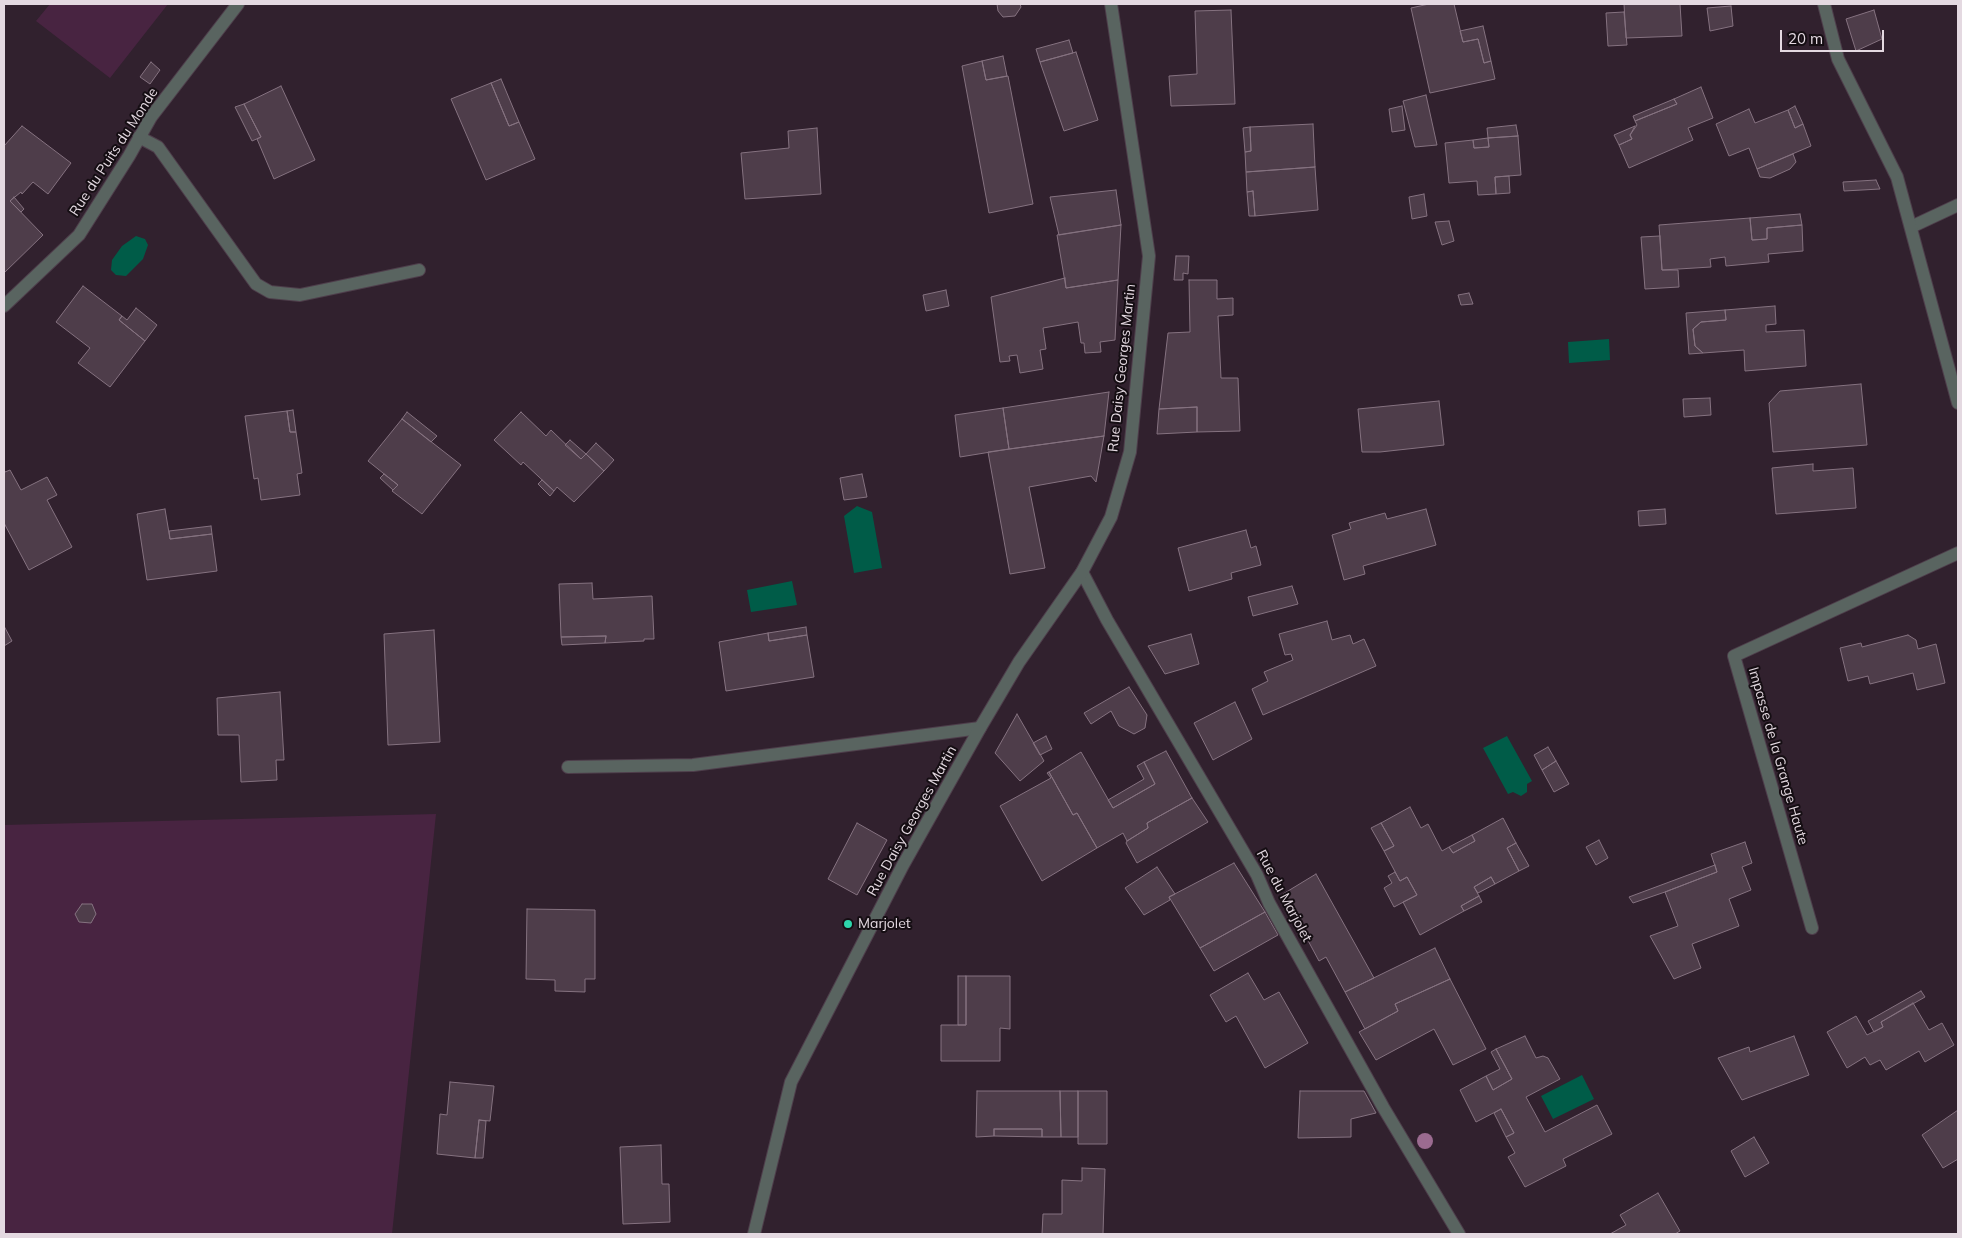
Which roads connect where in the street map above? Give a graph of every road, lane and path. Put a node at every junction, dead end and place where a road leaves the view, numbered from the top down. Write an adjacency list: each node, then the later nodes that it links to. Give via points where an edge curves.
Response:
1 (238, 4): 4 (street, Rue du Puits du Monde, via 151,117)
2 (1111, 4): 11 (street, Rue Daisy Georges Martin, via 1149,256 1130,452 1111,517)
3 (1824, 4): 6 (street, via 1838,59 1898,177)
4 (139, 138): 7 (street, via 158,147 256,284 270,292 300,295); 8 (street, Rue du Puits du Monde, via 79,235)
5 (1958, 205): 6 (street)
6 (1911, 227): 9 (street)
7 (419, 270)
8 (4, 306)
9 (1958, 403)
10 (1958, 553): 14 (street, Impasse de la Grange Haute, via 1734,656)
11 (1082, 572): 12 (street, Rue Daisy Georges Martin, via 1019,662); 16 (street, Rue du Marjolet, via 1257,875 1269,903 1383,1107)
12 (980, 728): 13 (street, Rue Daisy Georges Martin, via 693,765); 15 (street, Rue Daisy Georges Martin, via 903,865 791,1082)
13 (568, 768)
14 (1812, 928)
15 (754, 1234)
16 (1459, 1234)

